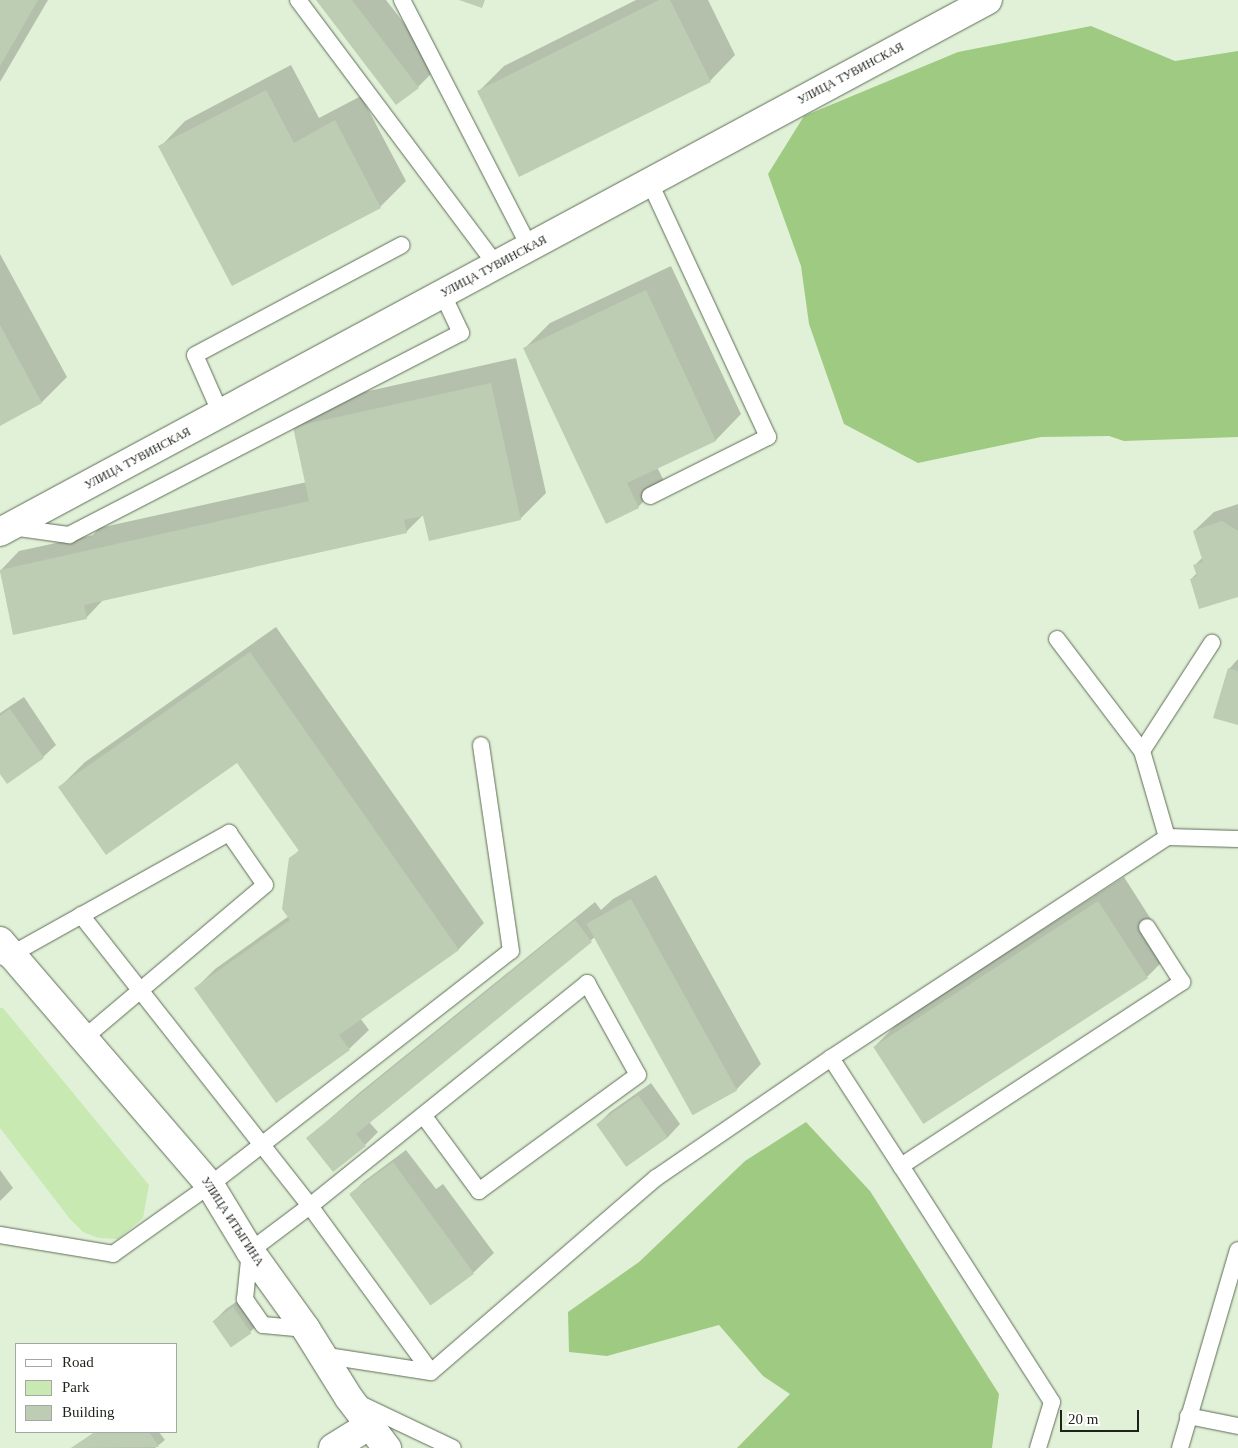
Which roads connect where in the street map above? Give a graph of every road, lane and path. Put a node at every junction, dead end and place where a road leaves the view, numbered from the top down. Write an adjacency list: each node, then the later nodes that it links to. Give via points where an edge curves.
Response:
1 (298, 0): 7 (lane)
2 (402, 0): 6 (lane)
3 (988, 0): 4 (street, УЛИЦА ТУВИНСКАЯ)
4 (650, 183): 6 (street, УЛИЦА ТУВИНСКАЯ); 10 (lane, via 768,438)
5 (402, 245): 9 (lane, via 195,355)
6 (530, 248): 7 (street, УЛИЦА ТУВИНСКАЯ)
7 (497, 266): 8 (street, УЛИЦА ТУВИНСКАЯ)
8 (443, 295): 9 (street, УЛИЦА ТУВИНСКАЯ); 11 (lane, via 461,333 69,535)
9 (221, 414): 11 (street, УЛИЦА ТУВИНСКАЯ)
10 (650, 496)
11 (5, 529)
12 (1057, 639): 15 (lane)
13 (1212, 643): 15 (lane)
14 (481, 745): 25 (lane, via 511,951)
15 (1142, 751): 16 (lane)
16 (1167, 837): 17 (lane); 23 (lane)
17 (1238, 839)
18 (81, 915): 20 (lane); 21 (lane); 21 (lane, via 230,833 265,885)
19 (1147, 927): 26 (lane, via 1182,982)
20 (4, 952): 22 (street, УЛИЦА ИТЫГИНА)
21 (139, 991): 22 (lane); 25 (lane)
22 (85, 1037): 27 (street, УЛИЦА ИТЫГИНА)
23 (831, 1058): 26 (lane); 33 (lane, via 656,1178)
24 (423, 1115): 24 (lane, via 586,983 638,1075 479,1191); 28 (lane)
25 (262, 1145): 27 (lane); 28 (lane)
26 (901, 1166): 41 (lane, via 1052,1402)
27 (210, 1185): 29 (lane, via 113,1254); 31 (street, УЛИЦА ИТЫГИНА)
28 (310, 1206): 31 (lane); 33 (lane)
29 (0, 1235)
30 (1238, 1250): 35 (lane)
31 (250, 1251): 32 (street, УЛИЦА ИТЫГИНА)
32 (321, 1355): 33 (lane); 34 (street, УЛИЦА ИТЫГИНА)
33 (431, 1372)
34 (348, 1398): 36 (street, УЛИЦА ИТЫГИНА); 40 (lane)
35 (1188, 1416): 37 (lane); 42 (lane)
36 (370, 1425): 38 (street); 39 (street, УЛИЦА ИТЫГИНА)
37 (1238, 1426)
38 (333, 1448)
39 (387, 1448)
40 (453, 1448)
41 (1038, 1448)
42 (1180, 1448)

